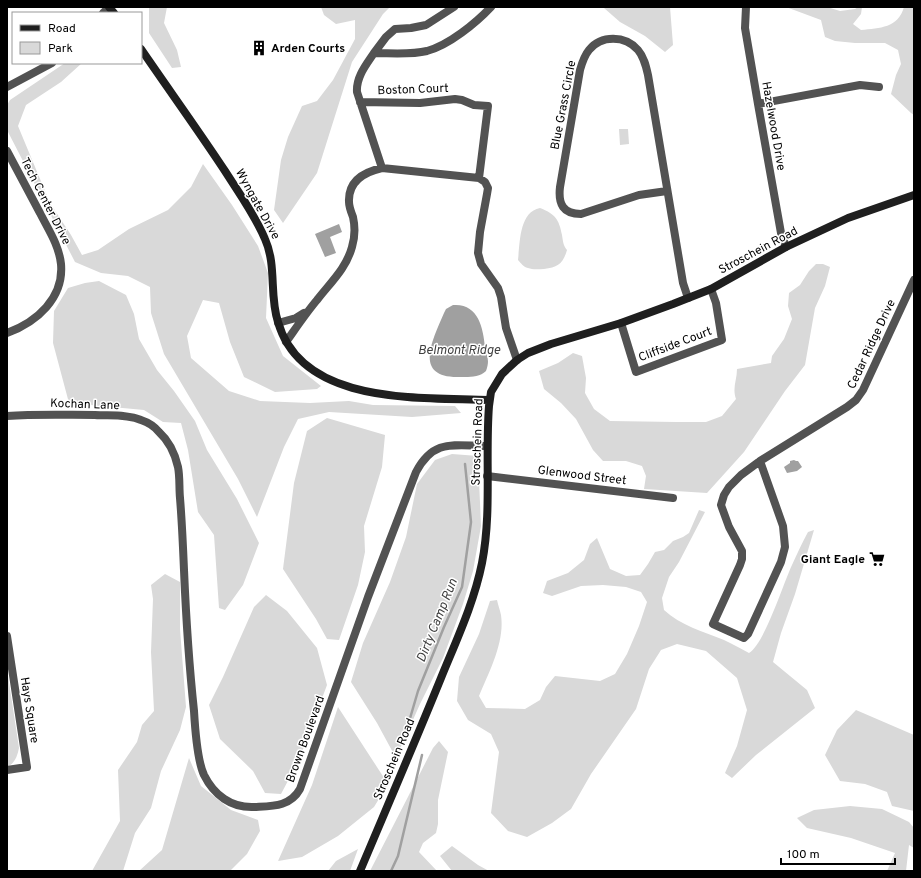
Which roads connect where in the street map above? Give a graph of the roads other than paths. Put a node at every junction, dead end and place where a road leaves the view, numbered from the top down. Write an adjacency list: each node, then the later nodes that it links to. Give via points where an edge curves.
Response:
1 (454, 7): 5 (street, via 426,25 395,30)
2 (491, 7): 5 (street, via 470,26 434,48 420,52)
3 (746, 7): 10 (street, Hazelwood Drive, via 745,28)
4 (142, 50): 21 (street, Wyngate Drive, via 218,160 265,238 272,264 274,310)
5 (374, 53): 9 (street, via 357,82)
6 (50, 64): 8 (street)
7 (879, 87): 10 (street, via 860,85)
8 (7, 88)
9 (360, 102): 12 (street); 13 (street, Boston Court, via 420,103 455,99 488,106)
10 (758, 104): 16 (street, Hazelwood Drive, via 781,233)
11 (7, 151): 23 (street, Tech Center Drive, via 54,240 61,264 59,285 49,305 30,322)
12 (382, 168): 13 (street); 20 (street, via 361,176 352,187 349,201 354,234 350,254 337,276)
13 (479, 178): 25 (street, via 486,182 488,188 478,253 481,264 498,288 506,328)
14 (667, 191): 14 (street, Blue Grass Circle, via 639,196 581,214 572,213 562,205 560,187 580,70 584,56 597,43 622,39 633,45 642,55 648,75); 19 (street, Blue Grass Circle, via 682,283)
15 (914, 195): 16 (street, Stroschein Road, via 848,218)
16 (786, 247): 18 (street, Stroschein Road)
17 (914, 280): 30 (street, Cedar Ridge Drive, via 856,400)
18 (710, 289): 19 (street, Stroschein Road); 22 (street, Cliffside Court, via 716,303 722,340 636,372)
19 (688, 298): 22 (street, Stroschein Road)
20 (309, 309): 21 (street, via 296,318); 24 (street)
21 (278, 323): 24 (street, Wyngate Drive)
22 (621, 323): 25 (street, Stroschein Road, via 551,344)
23 (7, 333)
24 (286, 342): 26 (street, Wyngate Drive, via 297,357 316,373 352,388 405,397)
25 (517, 360): 26 (street, Stroschein Road, via 497,380)
26 (489, 400): 29 (street, Stroschein Road)
27 (7, 416): 28 (street, Kochan Lane, via 34,414 132,418)
28 (158, 430): 29 (street, Brown Boulevard, via 168,441 178,468 187,636 196,734 204,774 220,797 233,804 250,807 281,804 296,796 300,789 366,604 421,463 426,456 440,447)
29 (487, 446): 31 (street, Stroschein Road)
30 (760, 461): 30 (street, Cedar Ridge Drive, via 784,526 785,548 778,569 744,638 713,624 743,555 721,505 724,494 734,481)
31 (487, 476): 32 (street, Glenwood Street); 35 (street, Stroschein Road, via 485,542 475,590 429,708)
32 (674, 498)
33 (7, 636): 34 (street, Hays Square, via 27,767)
34 (7, 770)
35 (360, 871)

